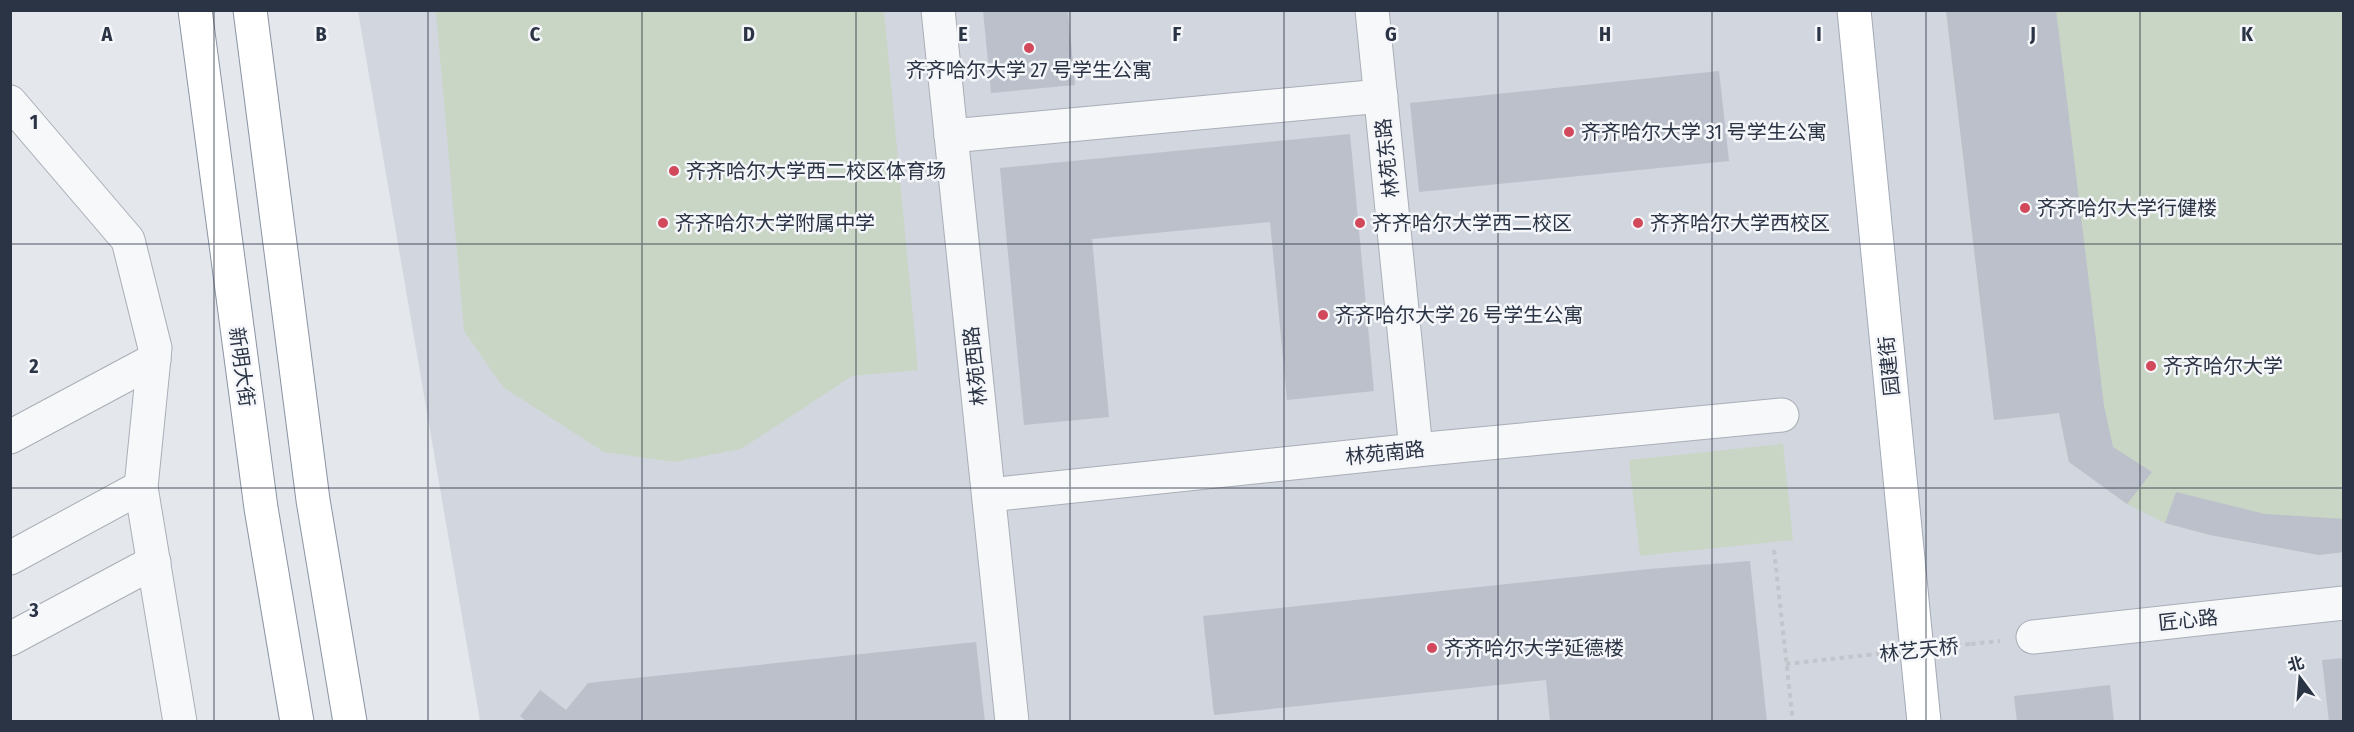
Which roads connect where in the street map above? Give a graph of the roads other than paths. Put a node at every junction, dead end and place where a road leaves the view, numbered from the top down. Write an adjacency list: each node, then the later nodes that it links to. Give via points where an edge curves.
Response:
1 (195, 10): 21 (main road, 新明大街, via 261,508)
2 (250, 10): 22 (main road, via 313,500)
3 (938, 10): 8 (street, 林苑西路)
4 (1372, 10): 6 (street, 林苑东路)
5 (1854, 10): 24 (main road, 园建街)
6 (1381, 96): 8 (street); 12 (street, 林苑东路)
7 (10, 102): 9 (street, via 128,240 155,348)
8 (951, 136): 14 (street, 林苑西路)
9 (153, 360): 11 (street); 13 (street)
10 (1782, 415): 12 (street, 林苑南路)
11 (10, 437)
12 (1416, 450): 14 (street, 林苑南路)
13 (141, 487): 15 (street); 16 (street)
14 (988, 495): 23 (street, 林苑西路)
15 (10, 558)
16 (153, 562): 19 (street); 20 (street)
17 (2343, 603): 18 (street, 匠心路)
18 (2032, 637)
19 (10, 639)
20 (180, 722)
21 (297, 722)
22 (350, 722)
23 (1012, 722)
24 (1924, 722)

